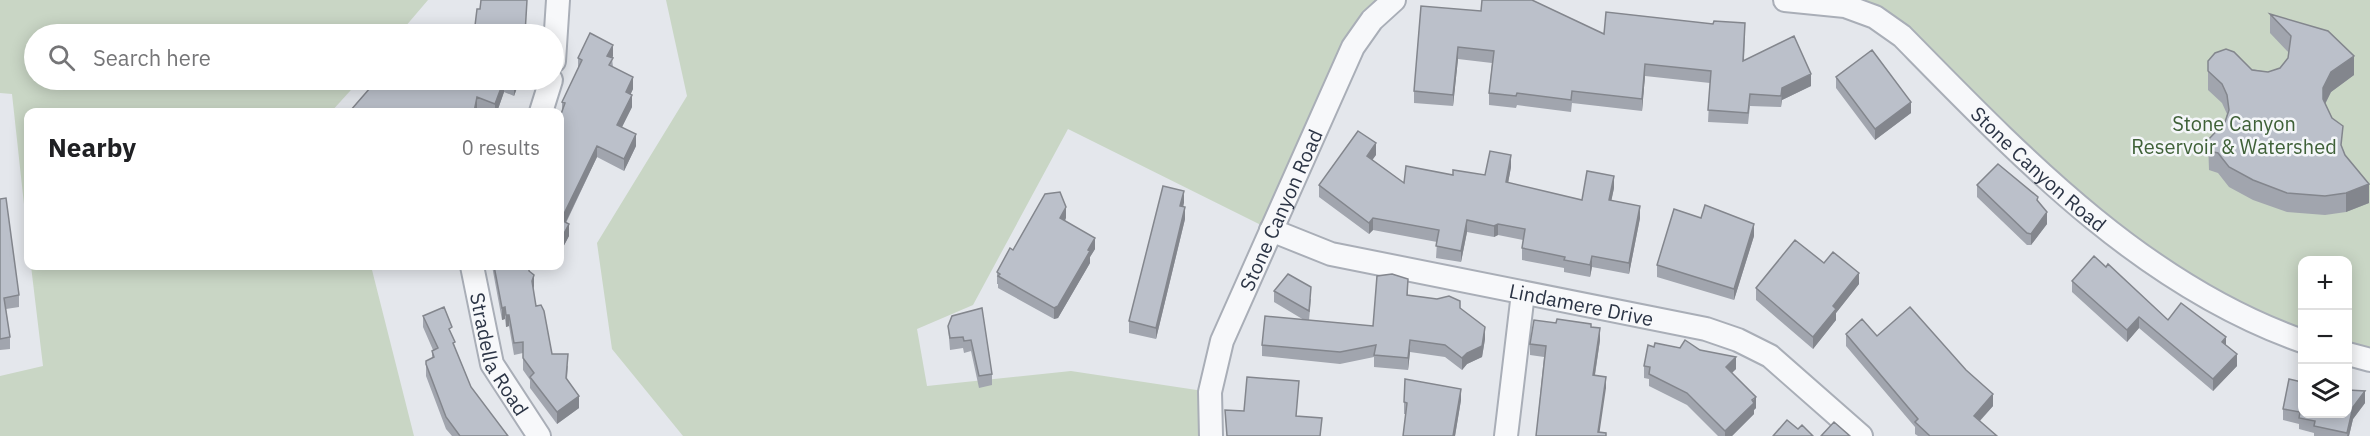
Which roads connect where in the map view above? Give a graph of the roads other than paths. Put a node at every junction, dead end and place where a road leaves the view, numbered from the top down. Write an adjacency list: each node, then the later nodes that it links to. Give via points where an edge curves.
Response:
1 (558, 0): 4 (street)
2 (1394, 0): 7 (street, Stone Canyon Road, via 1372,20 1353,46)
3 (1785, 0): 10 (street, Stone Canyon Road, via 1845,6 1875,17 1902,36 2073,203 2185,285 2255,323)
4 (556, 24)
5 (548, 90): 6 (street)
6 (542, 108)
7 (1271, 230): 9 (street, Lindamere Drive, via 1331,254); 14 (street, Stone Canyon Road, via 1222,341 1210,392)
8 (473, 270): 13 (street, Stradella Road, via 492,364)
9 (1523, 292): 15 (street); 16 (street, Lindamere Drive, via 1706,329 1738,340 1770,356)
10 (2298, 339)
11 (2352, 355): 12 (street)
12 (2370, 360)
13 (539, 436)
14 (1211, 436)
15 (1506, 436)
16 (1861, 436)

